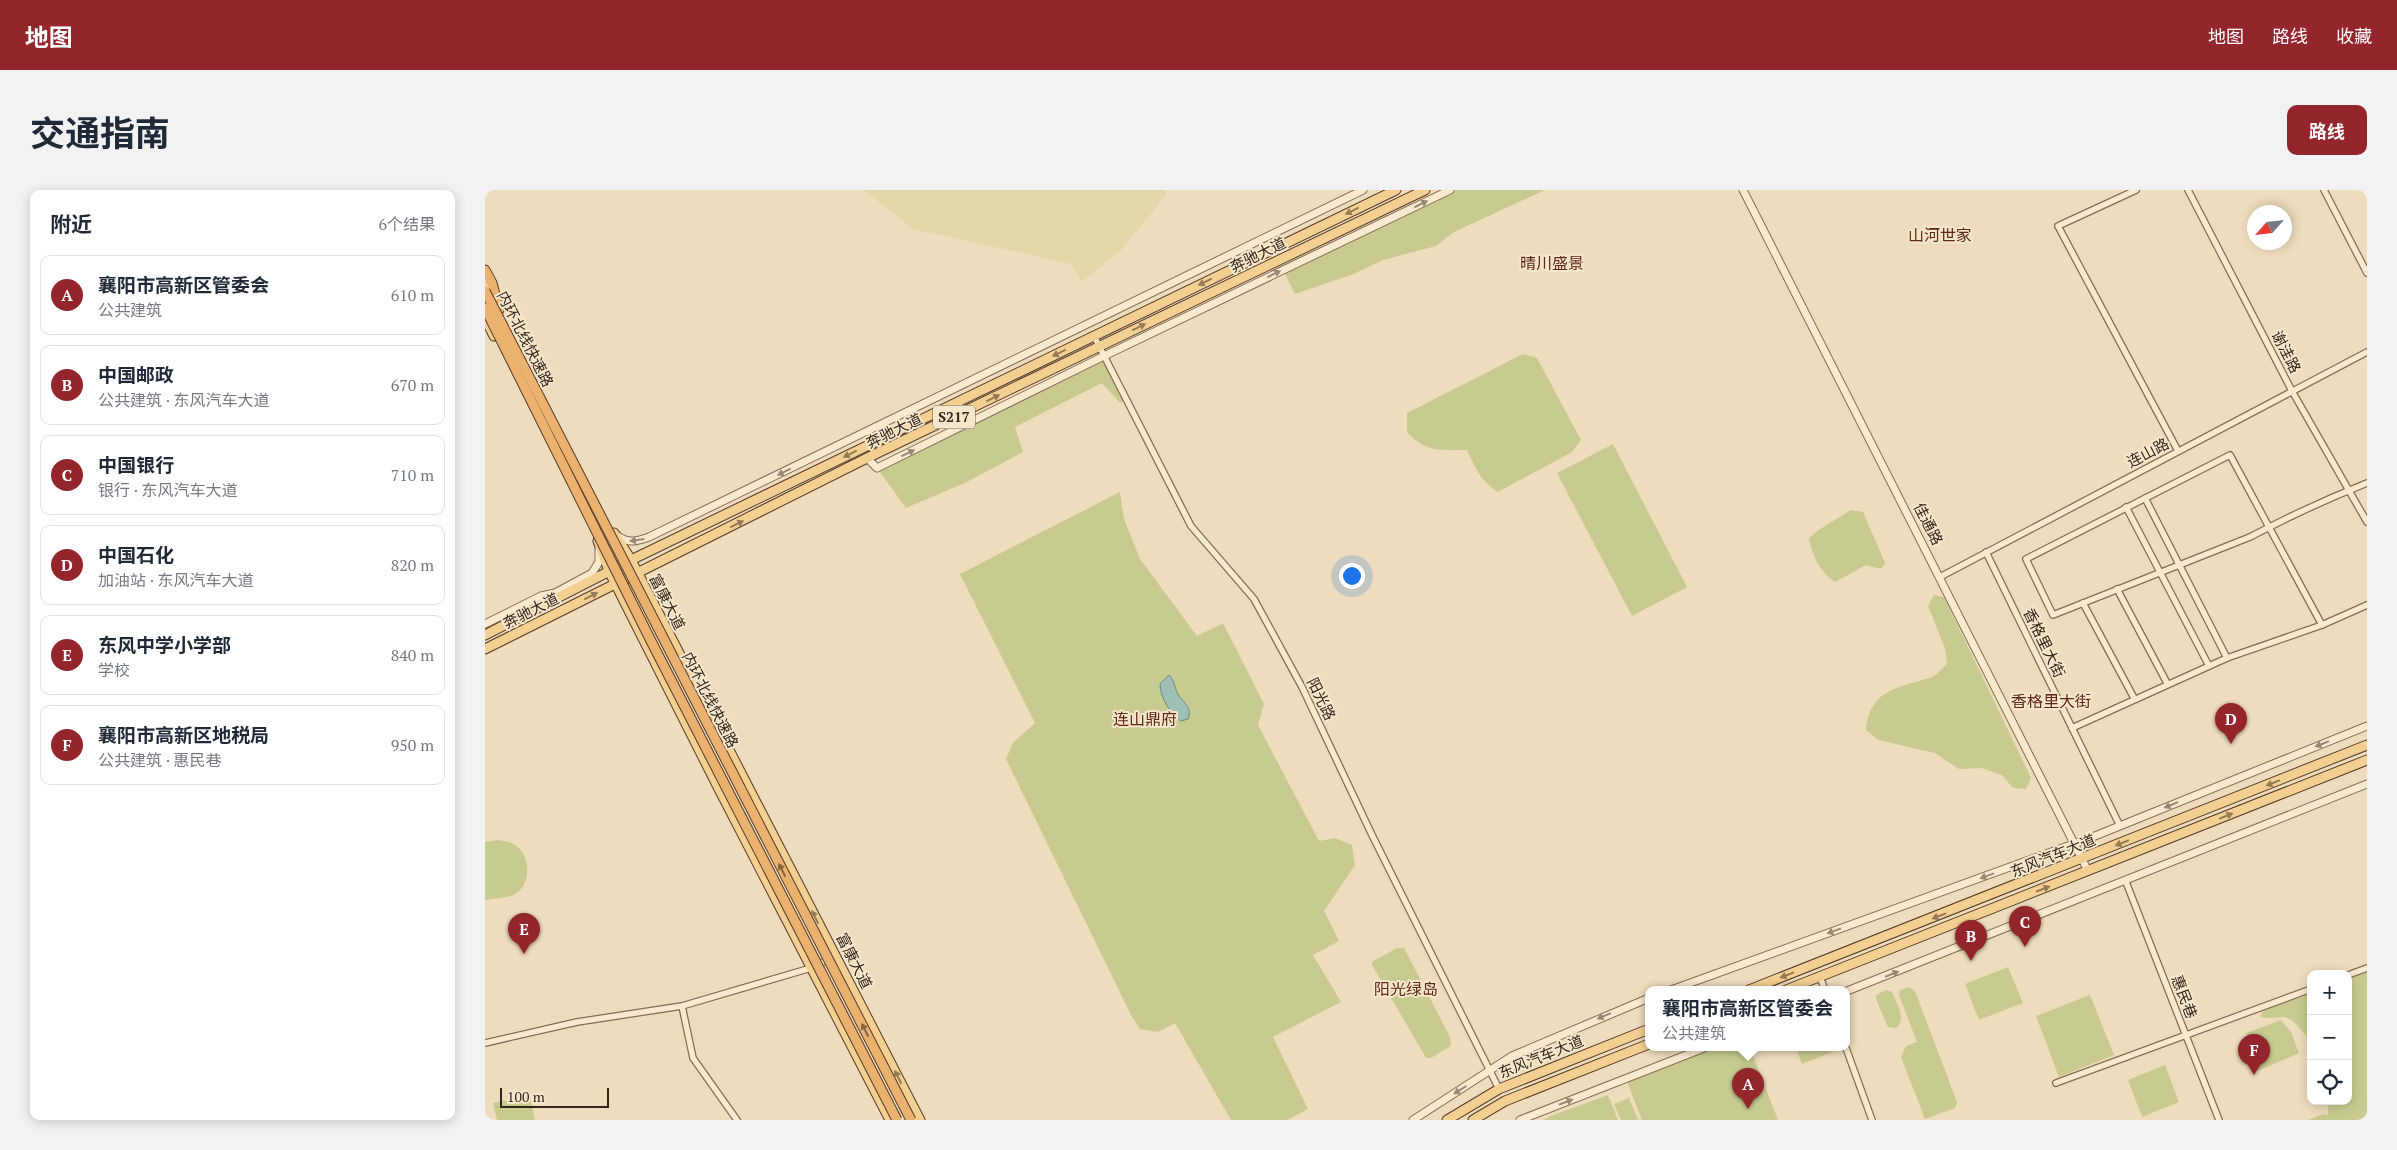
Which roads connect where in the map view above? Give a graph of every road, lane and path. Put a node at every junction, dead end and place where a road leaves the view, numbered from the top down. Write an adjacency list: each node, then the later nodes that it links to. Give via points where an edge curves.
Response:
1 (1363, 190): 20 (street)
2 (1396, 190): 16 (main road, 奔驰大道 / S217, one-way to 16)
3 (1425, 190): 17 (main road, 奔驰大道 / S217, one-way to 3)
4 (1450, 190): 19 (street, one-way to 4)
5 (1743, 190): 39 (street, 佳通路)
6 (2136, 190): 23 (street, via 2059,226)
7 (2188, 190): 22 (street, 谢洼路)
8 (2324, 190): 10 (street)
9 (485, 270): 14 (highway)
10 (2367, 273)
11 (485, 284): 14 (main road, 富康大道)
12 (485, 292): 87 (highway, 内环北线快速路, one-way to 12, bridge)
13 (485, 308): 86 (highway, 内环北线快速路, bridge, via 651,641)
14 (499, 310): 30 (main road, 富康大道)
15 (485, 318): 32 (main road)
16 (1094, 336): 17 (street, 阳光路); 21 (main road, 奔驰大道 / S217, one-way to 21)
17 (1099, 346): 19 (street, 阳光路); 24 (main road, 奔驰大道 / S217, one-way to 17)
18 (2367, 352): 22 (street, 连山路)
19 (1104, 356): 24 (street, one-way to 19, via 877,468); 81 (street, 阳光路, via 1191,526 1254,599 1302,687)
20 (989, 372): 21 (street); 30 (street, one-way to 30, via 649,537 637,541 624,540)
21 (995, 384): 34 (main road, 奔驰大道 / S217, one-way to 34)
22 (2292, 391): 23 (street, 连山路); 26 (street, 谢洼路)
23 (2178, 451): 33 (street, 连山路)
24 (867, 458): 38 (main road, 奔驰大道 / S217, one-way to 24)
25 (2367, 483): 26 (street)
26 (2349, 490): 29 (street, 谢洼路); 31 (street)
27 (2145, 498): 28 (street); 31 (street, via 2229,455); 35 (street)
28 (2126, 508): 37 (street); 42 (street, via 2026,559 2053,615)
29 (2367, 522)
30 (611, 527): 34 (main road, 富康大道)
31 (2268, 527): 35 (street); 45 (street)
32 (598, 542): 36 (main road); 44 (street, via 599,562 592,573)
33 (1986, 552): 39 (street, 连山路); 53 (street, 香格里大街)
34 (631, 560): 36 (main road, 奔驰大道 / S217); 38 (main road, 富康大道)
35 (2179, 564): 37 (street); 48 (street)
36 (609, 571): 40 (main road); 46 (main road, 奔驰大道 / S217)
37 (2159, 572): 41 (street); 49 (street)
38 (637, 573): 40 (main road, 奔驰大道 / S217); 62 (main road, 富康大道, one-way to 38)
39 (1940, 577): 58 (street, 佳通路)
40 (616, 584): 47 (main road, 奔驰大道 / S217, one-way to 40); 63 (main road)
41 (2117, 589): 42 (street); 50 (street)
42 (2083, 603): 51 (street)
43 (2367, 606): 45 (street)
44 (485, 624)
45 (2322, 625): 48 (street)
46 (485, 635)
47 (485, 649)
48 (2227, 658): 49 (street)
49 (2209, 666): 50 (street)
50 (2167, 683): 51 (street)
51 (2134, 698): 53 (street)
52 (2367, 726): 57 (street, one-way to 57)
53 (2072, 728): 57 (street, 香格里大街)
54 (2367, 745): 59 (main road, 东风汽车大道, one-way to 59)
55 (2367, 760): 60 (main road, 东风汽车大道, one-way to 55)
56 (2367, 784): 61 (street)
57 (2120, 826): 58 (street)
58 (2076, 844): 59 (street, 佳通路); 67 (street, one-way to 67)
59 (2083, 859): 60 (street, 佳通路); 68 (main road, 东风汽车大道, one-way to 68)
60 (2088, 871): 66 (main road, 东风汽车大道, one-way to 60)
61 (2126, 882): 72 (street, one-way to 61); 76 (street, 惠民巷)
62 (835, 956): 63 (street); 88 (main road, 富康大道, one-way to 62)
63 (811, 968): 74 (street); 85 (main road)
64 (2367, 968): 65 (street)
65 (2352, 974)
66 (1820, 977): 69 (main road, 东风汽车大道); 70 (street)
67 (1682, 986)
68 (1759, 986)
69 (1796, 986)
70 (1823, 986)
71 (2307, 990): 76 (street)
72 (1850, 991)
73 (1645, 1000): 81 (street, one-way to 81, via 1512,1056)
74 (682, 1006): 77 (street, via 577,1022); 84 (street, via 693,1058)
75 (1645, 1031): 83 (main road, 东风汽车大道)
76 (2185, 1036): 82 (street); 94 (street, 惠民巷)
77 (485, 1043)
78 (1645, 1046): 91 (main road, 东风汽车大道, via 1505,1101)
79 (1696, 1051): 92 (street, one-way to 79)
80 (1847, 1051): 93 (street)
81 (1490, 1071): 83 (street, 阳光路); 89 (street, one-way to 89)
82 (2056, 1084)
83 (1499, 1089): 90 (main road, 东风汽车大道)
84 (737, 1120)
85 (890, 1120)
86 (897, 1120)
87 (911, 1120)
88 (920, 1120)
89 (1413, 1120)
90 (1447, 1120)
91 (1473, 1120)
92 (1520, 1120)
93 (1872, 1120)
94 (2219, 1120)

